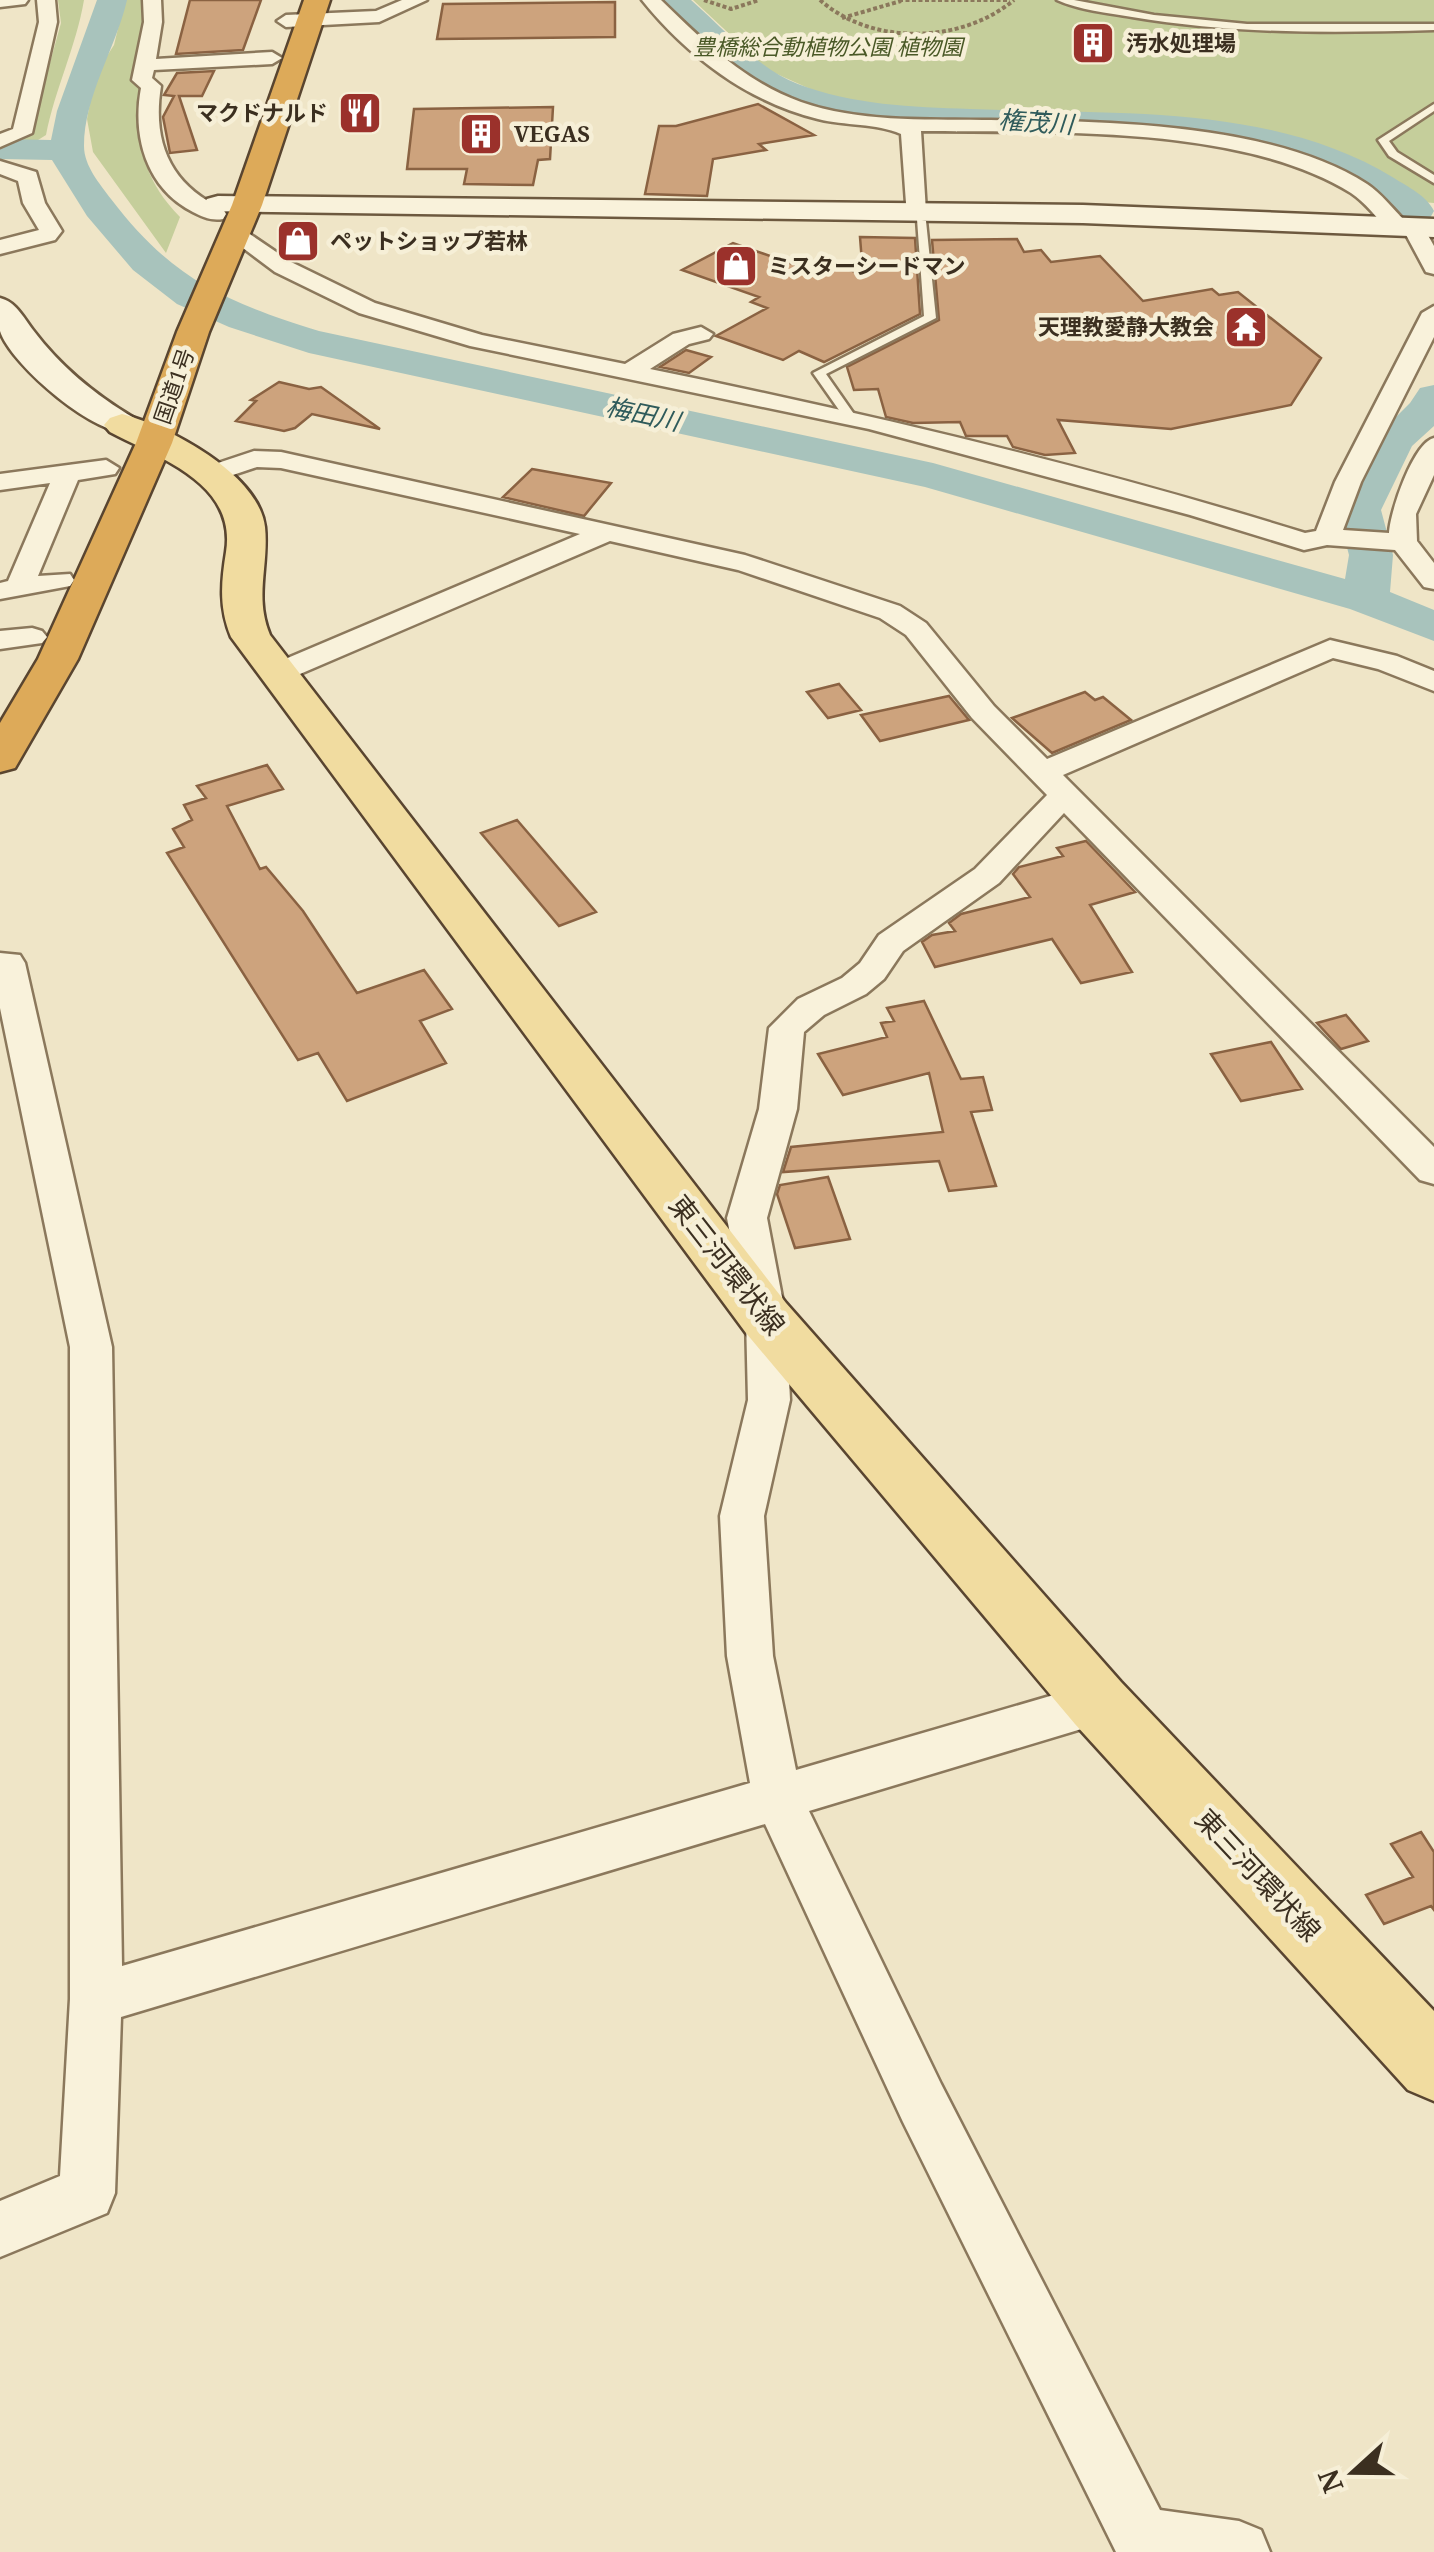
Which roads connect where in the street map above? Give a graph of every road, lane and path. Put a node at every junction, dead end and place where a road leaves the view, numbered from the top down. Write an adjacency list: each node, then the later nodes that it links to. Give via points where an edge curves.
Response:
1 (19, 0): 12 (street)
2 (46, 0): 22 (street, via 48,22 22,133)
3 (152, 0): 17 (street)
4 (418, 0): 13 (street, via 379,16)
5 (651, 0): 21 (street, via 741,83 803,109)
6 (704, 0): 7 (path, via 720,9)
7 (759, 0)
8 (820, 0): 14 (path)
9 (900, 0): 10 (path); 14 (path)
10 (1012, 0): 14 (path, via 992,20 944,30 872,28)
11 (1062, 0): 15 (lane, via 1214,24)
12 (0, 2)
13 (302, 10): 16 (highway, 国道1号); 26 (highway, 国道1号)
14 (840, 18)
15 (1434, 26)
16 (272, 58): 17 (street); 26 (highway, 国道1号)
17 (147, 64): 26 (street, via 147,130 158,165 183,197)
18 (1434, 107): 19 (lane)
19 (1418, 116): 20 (lane); 24 (lane, via 1383,143)
20 (1434, 121)
21 (899, 126): 25 (street, via 910,132); 27 (street, via 1172,134 1268,151 1350,182)
22 (0, 141)
23 (0, 167): 28 (street, via 28,177 34,204 51,230)
24 (1434, 180)
25 (918, 216): 26 (street); 27 (street, via 1172,216); 36 (lane, via 930,318 819,373)
26 (226, 219): 32 (highway, 国道1号); 35 (street, via 283,267 367,308 478,341)
27 (1415, 227): 29 (street)
28 (0, 247)
29 (1434, 267)
30 (0, 308): 37 (street, via 44,367)
31 (1434, 313): 42 (street, via 1348,482)
32 (180, 324): 34 (highway, 国道1号); 37 (highway, 国道1号)
33 (701, 334): 35 (street, via 681,338)
34 (151, 354)
35 (629, 372): 36 (street)
36 (850, 417): 42 (street, via 1304,542)
37 (118, 440): 39 (main road, 東三河環状線); 40 (street); 44 (highway, 国道1号); 46 (street); 51 (highway, 国道1号, via 58,659)
38 (1434, 446): 43 (street)
39 (212, 474): 41 (street, via 254,459 282,460); 48 (main road, 東三河環状線, via 245,516 240,607 250,637)
40 (0, 482)
41 (611, 531): 48 (street); 52 (street, via 745,563 890,612 916,629 983,712)
42 (1330, 537): 43 (street)
43 (1397, 541): 45 (street)
44 (60, 580): 46 (street); 47 (highway, 国道1号)
45 (1434, 581)
46 (10, 588)
47 (16, 638): 50 (highway, 国道1号)
48 (276, 674): 55 (main road, 東三河環状線)
49 (1434, 682): 52 (street, via 1330,649)
50 (0, 700)
51 (0, 759)
52 (1055, 784): 54 (street); 55 (street, via 1044,813 987,876 891,943 854,986 811,1007 787,1028 778,1109 746,1218)
53 (0, 964): 58 (street, via 8,962 91,1348)
54 (1434, 1170)
55 (766, 1318): 56 (main road, 東三河環状線); 57 (street, via 768,1400 742,1516 750,1656)
56 (1098, 1703): 57 (street); 59 (main road, 東三河環状線)
57 (777, 1797): 58 (street); 61 (street, via 922,2104 1142,2538)
58 (96, 1999): 60 (street, via 87,2193)
59 (1434, 2064)
60 (0, 2229)
61 (1239, 2552)

